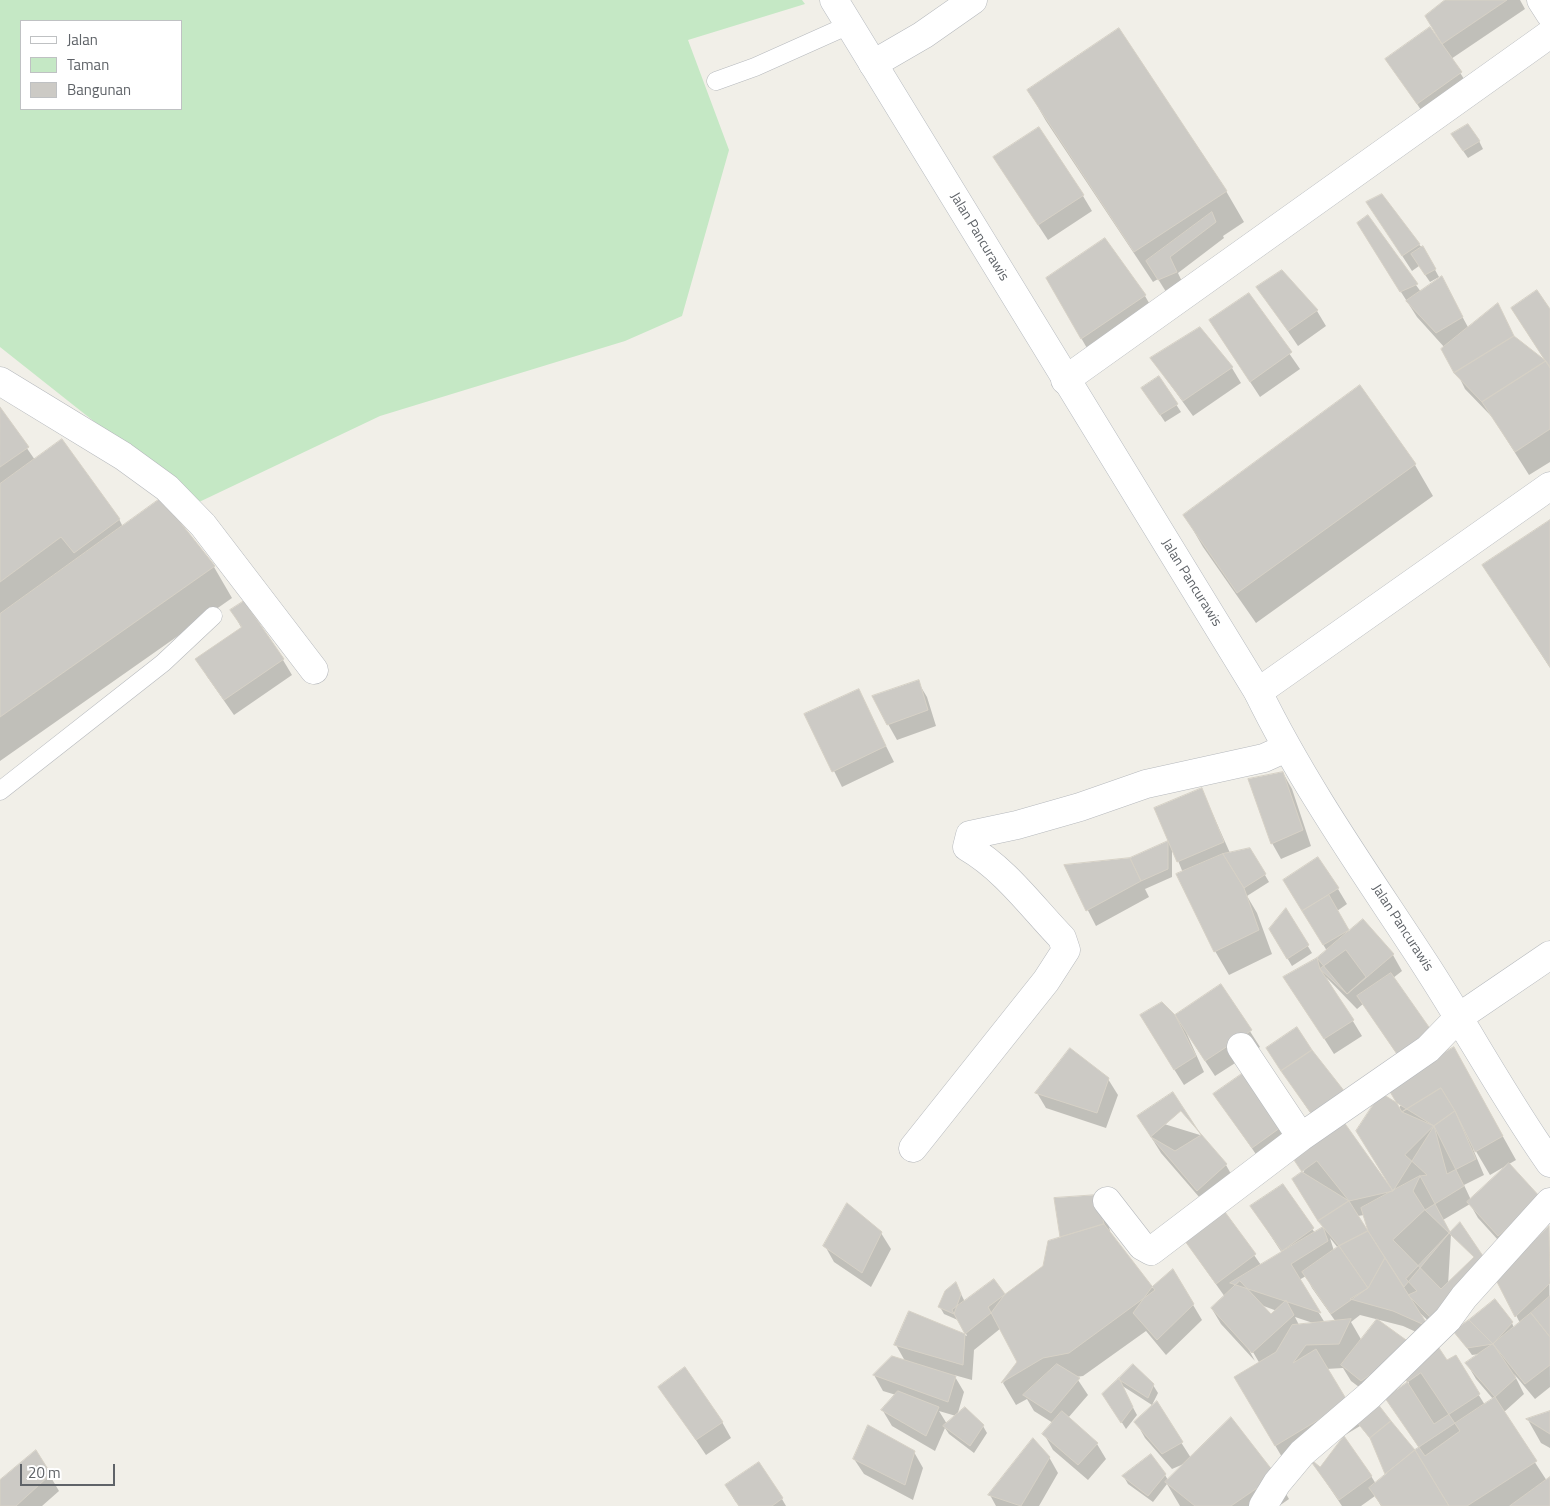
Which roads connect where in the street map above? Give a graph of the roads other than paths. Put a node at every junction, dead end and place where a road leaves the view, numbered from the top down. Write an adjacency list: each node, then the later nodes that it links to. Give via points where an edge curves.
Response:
1 (834, 0): 5 (street, Jalan Pancurawis)
2 (973, 0): 7 (street, via 923,35)
3 (1541, 0): 4 (street)
4 (1550, 14)
5 (849, 25): 7 (street, Jalan Pancurawis); 8 (lane)
6 (1550, 34): 9 (street)
7 (873, 64): 9 (street, Jalan Pancurawis)
8 (716, 81)
9 (1065, 380): 14 (street, Jalan Pancurawis)
10 (0, 381): 13 (street, via 123,456 167,488 203,525)
11 (1550, 486): 14 (street)
12 (212, 616): 16 (lane, via 164,663)
13 (314, 670)
14 (1258, 692): 15 (street, Jalan Pancurawis)
15 (1286, 748): 18 (street, Jalan Pancurawis); 21 (street, via 1264,758 1146,784 1080,807 970,835 967,847 997,868 1062,938 1066,950 1046,981)
16 (0, 791)
17 (1550, 955): 18 (street)
18 (1459, 1017): 20 (street, via 1428,1049); 22 (street, Jalan Pancurawis, via 1517,1116)
19 (1241, 1046): 20 (street)
20 (1301, 1138): 23 (street, via 1151,1251 1142,1246)
21 (913, 1148)
22 (1550, 1163)
23 (1107, 1201)
24 (1550, 1202): 25 (street, via 1448,1319 1370,1395 1302,1453)
25 (1263, 1506)

